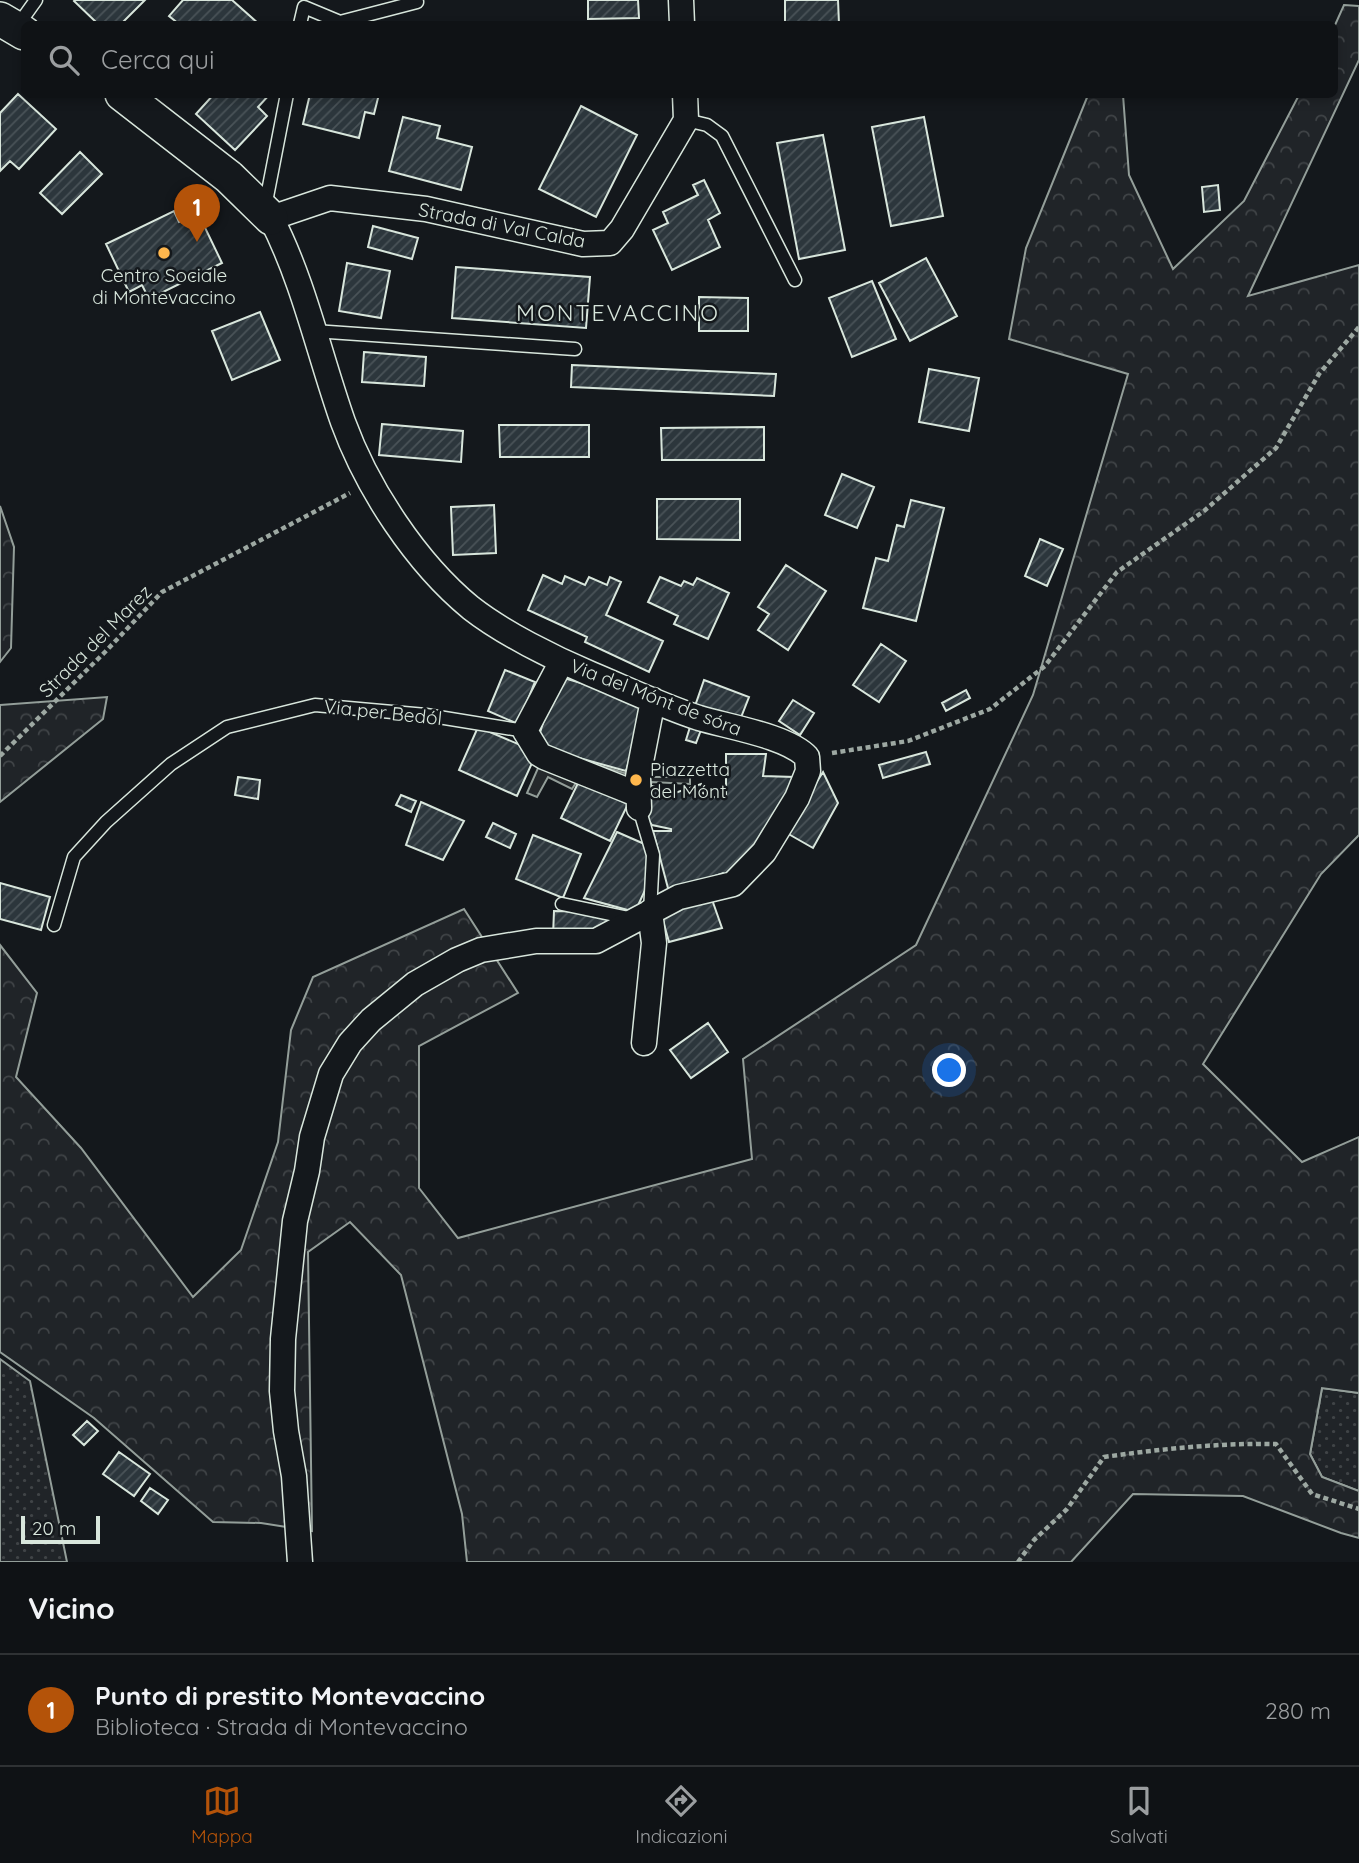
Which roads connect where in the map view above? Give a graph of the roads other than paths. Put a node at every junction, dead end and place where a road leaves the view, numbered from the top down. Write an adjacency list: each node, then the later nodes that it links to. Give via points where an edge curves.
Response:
1 (36, 0): 8 (lane)
2 (681, 0): 7 (street)
3 (417, 2): 6 (lane)
4 (301, 21): 5 (lane, via 303,7)
5 (338, 21)
6 (344, 21)
7 (682, 21)
8 (10, 31)
9 (127, 98): 13 (street, via 229,177)
10 (286, 98): 13 (lane)
11 (685, 98): 12 (street)
12 (686, 120): 13 (street, Strada di Val Calda, via 610,243 583,244 426,209 330,198); 14 (lane, via 707,125 722,136)
13 (268, 214): 15 (street, Via del Mónt de sóra)
14 (796, 280)
15 (314, 331): 16 (lane); 17 (street, Via del Mónt de sóra, via 369,482 404,533 453,592 479,613)
16 (575, 349)
17 (562, 662): 18 (street, Via del Mónt de sóra); 19 (street)
18 (653, 700): 20 (street, via 638,777); 22 (street, Via del Mónt de sóra, via 793,745 807,757 808,771 764,852 733,884 679,897)
19 (525, 731): 20 (street, via 539,754); 23 (lane, Via per Bedól, via 426,715 315,705 227,727 171,764 74,857)
20 (639, 802): 22 (lane, via 653,855)
21 (562, 904): 22 (lane, via 629,918)
22 (650, 912): 24 (street, via 654,943); 25 (street, via 596,941 536,941 481,950 457,960 415,984 371,1020 331,1074 295,1221 283,1339 282,1391)
23 (54, 925)
24 (644, 1043)
25 (300, 1562)

